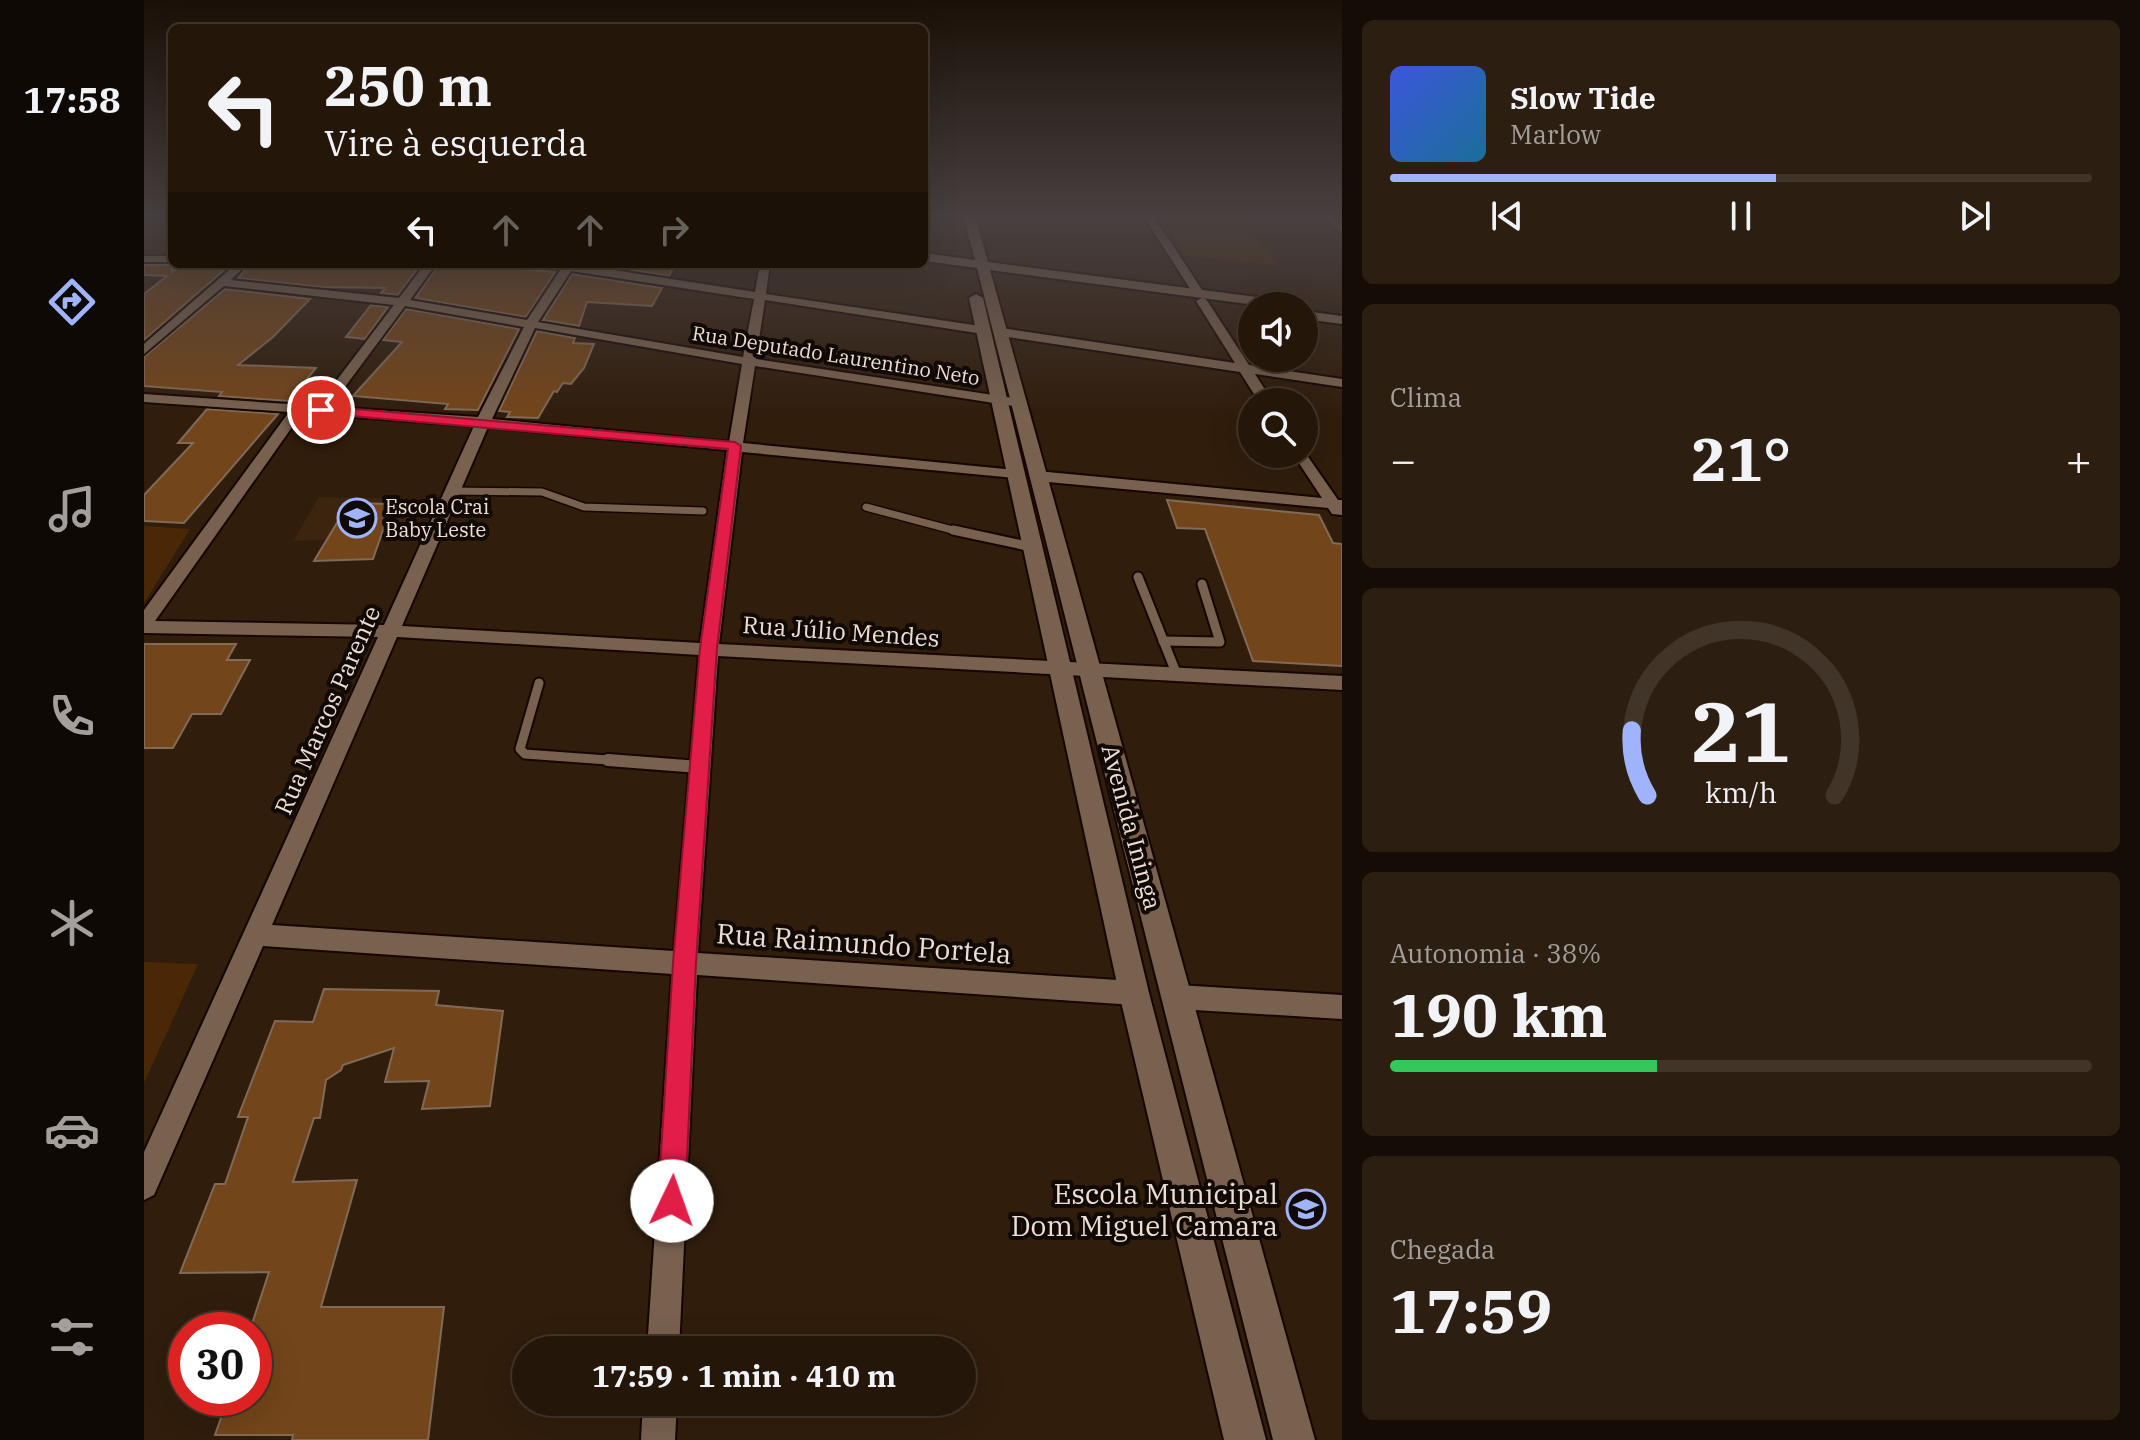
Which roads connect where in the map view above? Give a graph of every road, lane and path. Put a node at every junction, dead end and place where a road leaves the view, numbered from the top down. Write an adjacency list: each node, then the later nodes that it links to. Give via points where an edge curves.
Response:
1 (220, 282): 21 (street)
2 (222, 282): 13 (street, Rua Deputado Laurentino Neto)
3 (417, 282): 13 (street)
4 (559, 282): 19 (street, Rua Marcos Parente)
5 (677, 282): 10 (street)
6 (763, 282): 10 (street)
7 (980, 282): 20 (main road, Avenida Ininga)
8 (1086, 282): 11 (main road)
9 (1191, 282): 11 (street)
10 (762, 296): 20 (street); 23 (street)
11 (1200, 297): 12 (main road); 14 (main road); 22 (street)
12 (1238, 301)
13 (402, 302): 19 (street, Rua Deputado Laurentino Neto); 30 (street)
14 (1238, 304)
15 (1318, 309): 16 (main road)
16 (1342, 312)
17 (1318, 317): 18 (main road)
18 (1342, 320)
19 (532, 322): 23 (street, Rua Deputado Laurentino Neto); 31 (street, Rua Marcos Parente)
20 (992, 331): 24 (street); 28 (main road, Avenida Ininga)
21 (144, 350)
22 (1238, 358)
23 (751, 362): 28 (street, Rua Deputado Laurentino Neto); 32 (street)
24 (1238, 367)
25 (1270, 372): 26 (street)
26 (1342, 383)
27 (144, 398): 29 (street)
28 (1009, 402): 34 (main road, Avenida Ininga); 35 (main road, Avenida Ininga)
29 (298, 409): 30 (street); 43 (street)
30 (321, 410): 31 (street)
31 (483, 422): 32 (street); 36 (street, Rua Marcos Parente)
32 (735, 446): 34 (street); 46 (street)
33 (1310, 468): 38 (street)
34 (1015, 474): 40 (main road, Avenida Ininga)
35 (1037, 476): 38 (street); 48 (main road, Avenida Ininga)
36 (453, 491): 39 (lane, via 542,492 584,507); 44 (street, Rua Marcos Parente)
37 (866, 507): 40 (lane)
38 (1339, 509)
39 (703, 511)
40 (1032, 547): 47 (main road, Avenida Ininga)
41 (1138, 577): 45 (lane)
42 (1202, 584): 45 (lane, via 1220,642)
43 (144, 625): 44 (street, Rua Júlio Mendes)
44 (391, 631): 46 (street, Rua Júlio Mendes); 53 (street, Rua Marcos Parente)
45 (1163, 641): 49 (lane)
46 (709, 648): 47 (street, Rua Júlio Mendes); 52 (street)
47 (1059, 670): 48 (street, Rua Júlio Mendes); 55 (main road, Avenida Ininga)
48 (1089, 671): 49 (street, Rua Júlio Mendes); 56 (main road, Avenida Ininga)
49 (1177, 675): 51 (street, Rua Júlio Mendes)
50 (539, 683): 52 (lane, via 520,749 525,754)
51 (1342, 683)
52 (699, 767): 54 (street)
53 (254, 935): 54 (street, Rua Raimundo Portela); 58 (street, Rua Marcos Parente)
54 (685, 963): 55 (street, Rua Raimundo Portela); 59 (street)
55 (1134, 993): 62 (main road, Avenida Ininga)
56 (1178, 997): 57 (street); 63 (main road, Avenida Ininga)
57 (1342, 1007)
58 (144, 1185)
59 (664, 1336)
60 (659, 1416): 61 (street)
61 (658, 1440)
62 (1245, 1440)
63 (1294, 1440)

